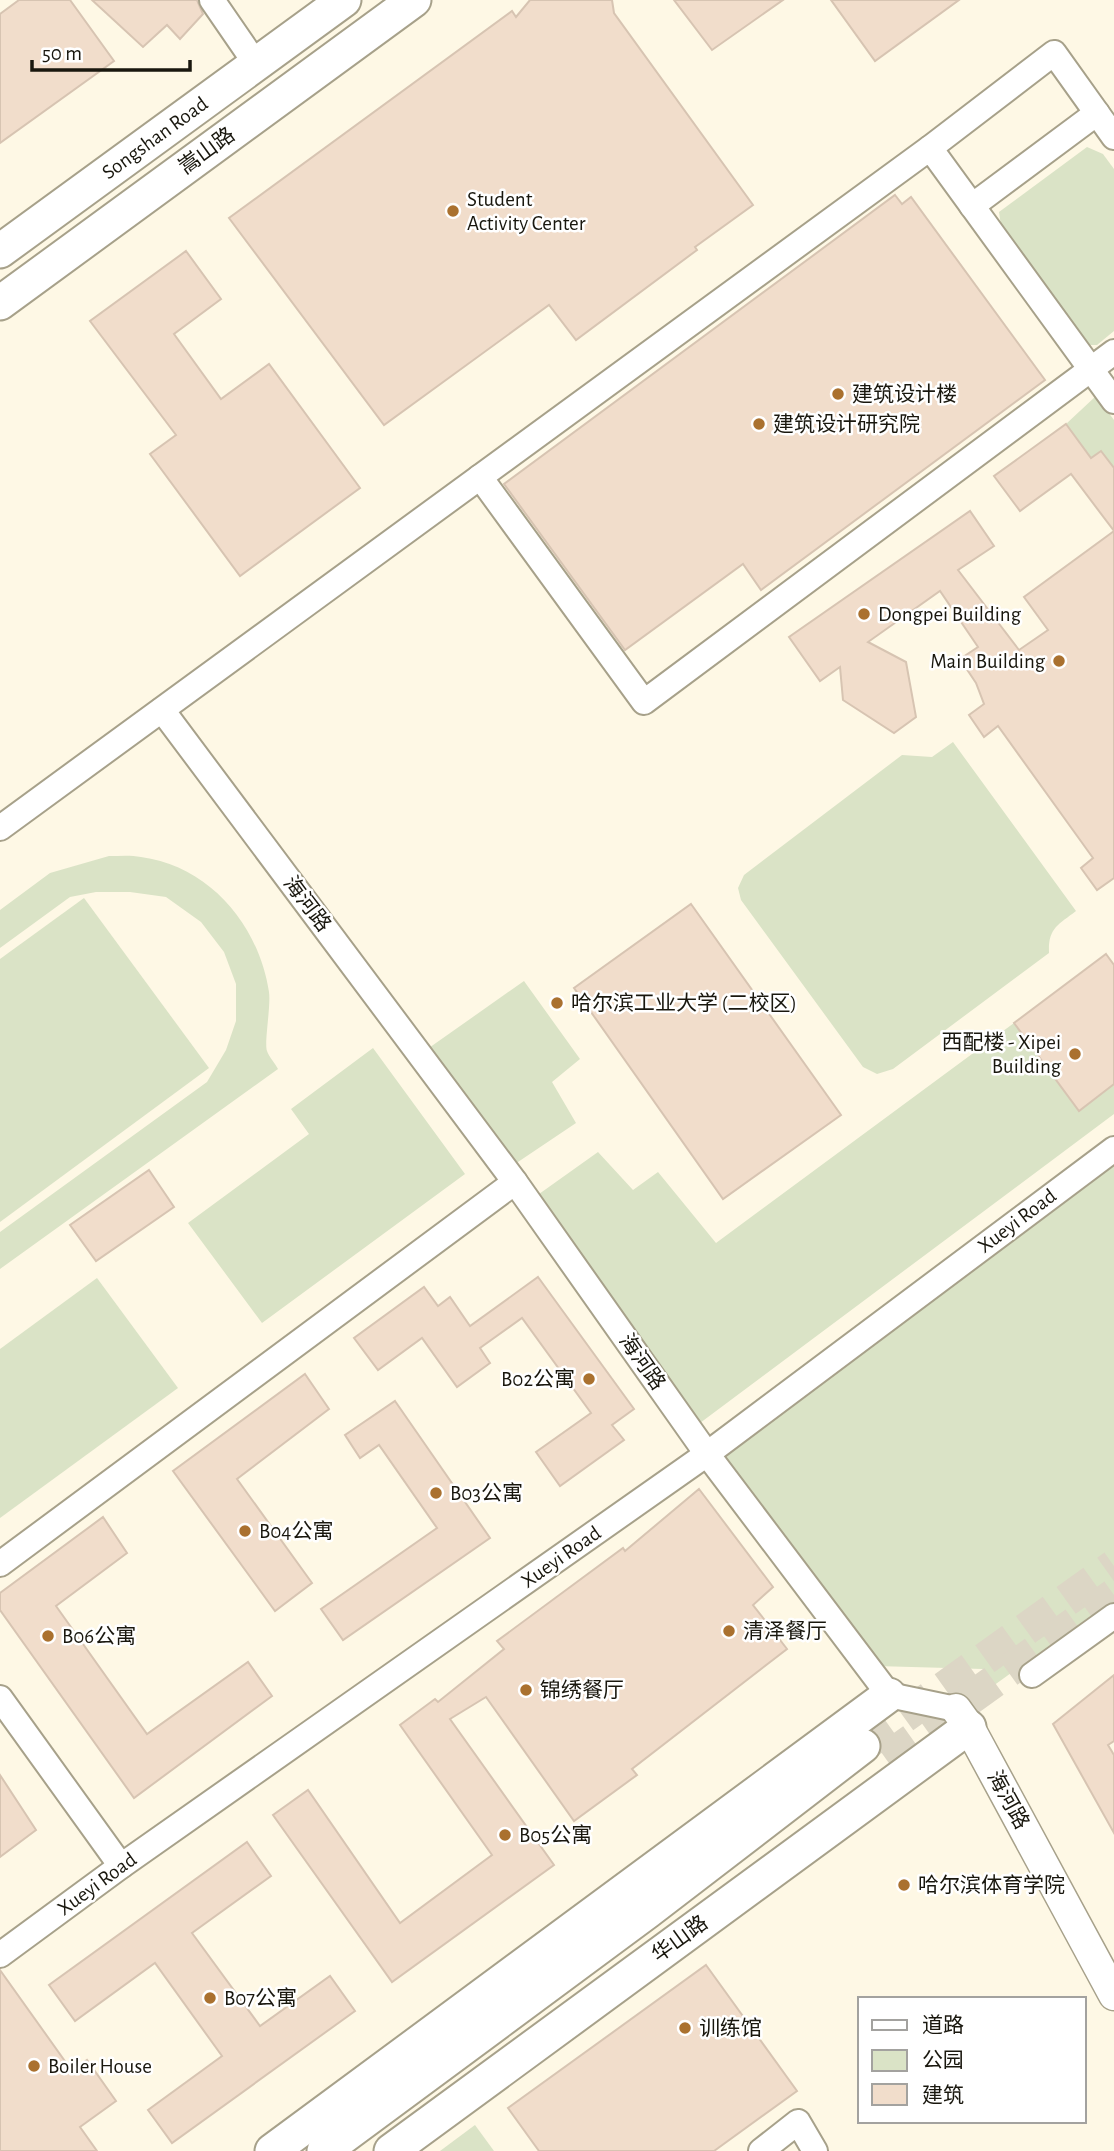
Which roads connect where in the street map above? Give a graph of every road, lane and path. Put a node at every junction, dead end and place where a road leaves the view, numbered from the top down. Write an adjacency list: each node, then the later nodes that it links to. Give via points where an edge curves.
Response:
1 (212, 0): 4 (street)
2 (344, 0): 4 (main road, Songshan Road)
3 (414, 0): 10 (main road, 嵩山路)
4 (257, 64): 9 (main road, Songshan Road)
5 (1097, 113): 6 (street); 7 (street, via 1054,53); 8 (street)
6 (1114, 137)
7 (930, 148): 8 (street); 14 (street)
8 (972, 206): 12 (street)
9 (0, 251)
10 (0, 303)
11 (1114, 352): 12 (street)
12 (1091, 369): 13 (street); 14 (street, via 644,702)
13 (1114, 401)
14 (480, 477): 15 (street)
15 (162, 710): 16 (street); 18 (street, 海河路)
16 (0, 828)
17 (1114, 1149): 19 (street, Xueyi Road)
18 (514, 1182): 19 (street, 海河路); 20 (street)
19 (707, 1454): 23 (street, 海河路); 26 (street, Xueyi Road)
20 (0, 1564)
21 (1114, 1616): 22 (street)
22 (1032, 1675)
23 (889, 1695): 25 (street); 29 (main road)
24 (0, 1698): 26 (street)
25 (962, 1718): 28 (street, 海河路); 32 (main road, 华山路)
26 (121, 1866): 27 (street, Xueyi Road)
27 (0, 1955)
28 (1114, 1994)
29 (272, 2151)
30 (324, 2151): 31 (main road, 华山路, via 647,1912 871,1755)
31 (361, 2151)
32 (391, 2151)
33 (761, 2151): 34 (street, via 798,2122)
34 (815, 2151)

